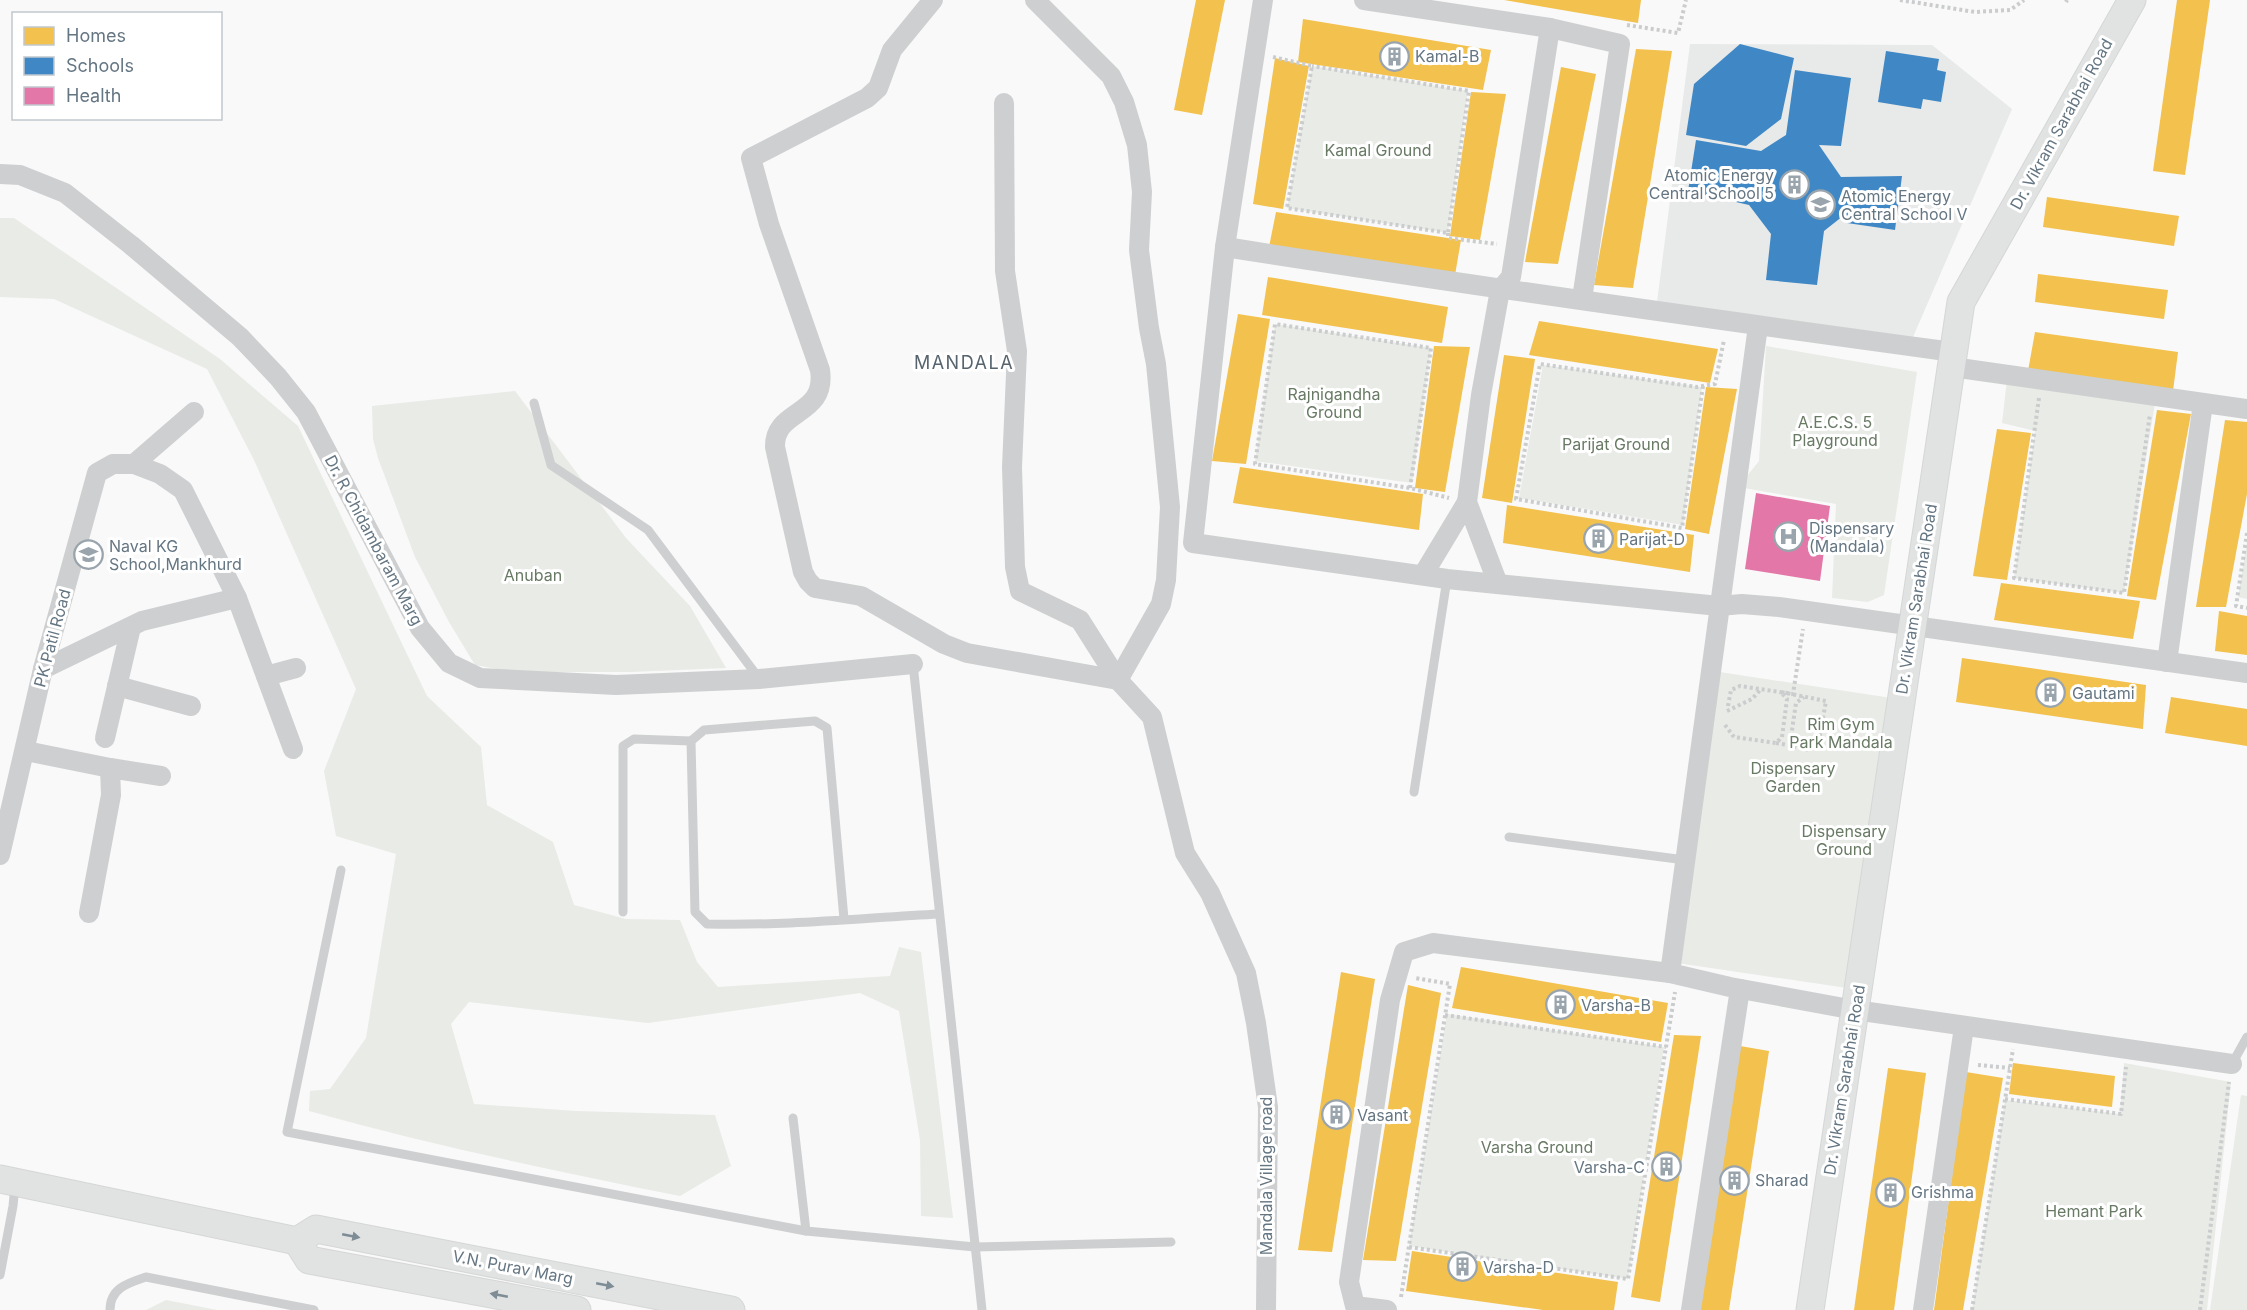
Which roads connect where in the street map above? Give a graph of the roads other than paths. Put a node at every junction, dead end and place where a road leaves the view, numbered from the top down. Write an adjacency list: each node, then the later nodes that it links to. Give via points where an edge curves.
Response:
1 (933, 0): 34 (street, via 891,50 878,88 867,98 751,158 822,382 813,401 779,428 775,437 803,572 815,588 861,596 967,653)
2 (1035, 0): 34 (street, via 1111,76 1137,145 1142,192 1139,250 1156,364 1170,507 1161,604)
3 (1263, 0): 9 (street)
4 (1364, 0): 6 (street)
5 (2132, 0): 13 (street, Dr. Vikram Sarabhai Road, via 1961,302)
6 (1550, 28): 10 (street, via 1511,277); 11 (street, via 1620,44)
7 (1004, 103): 34 (street, Mandala Village road, via 1005,272 1017,351 1012,467 1015,567 1020,591 1080,620)
8 (0, 174): 33 (street, Dr. R Chidambaram Marg, via 20,175 65,193 240,337 278,377 306,412 420,628 449,663 480,678 506,681 616,686)
9 (1225, 247): 10 (street); 20 (street, via 1193,543)
10 (1500, 290): 11 (street); 19 (street)
11 (1582, 299): 12 (street)
12 (1758, 326): 13 (street); 24 (street)
13 (1952, 360): 15 (street, via 2041,380); 25 (street, Dr. Vikram Sarabhai Road)
14 (534, 403): 33 (lane, via 551,465 648,531)
15 (2203, 403): 16 (street); 27 (street)
16 (2247, 409)
17 (194, 412): 18 (street)
18 (134, 464): 23 (street, PK Patil Road, via 160,474 183,490); 30 (street, PK Patil Road, via 113,464 97,472)
19 (1467, 502): 20 (street); 22 (street)
20 (1423, 575): 21 (street)
21 (1447, 579): 22 (street); 43 (lane)
22 (1498, 584): 24 (street)
23 (237, 598): 26 (street); 32 (street, PK Patil Road)
24 (1719, 606): 25 (street, via 1742,604); 46 (street)
25 (1912, 626): 27 (street); 54 (street, Dr. Vikram Sarabhai Road)
26 (131, 627): 30 (street); 35 (street)
27 (2167, 662): 31 (street)
28 (913, 664): 33 (street, Dr. R Chidambaram Marg); 50 (lane)
29 (296, 668): 32 (street)
30 (43, 669): 40 (street, PK Patil Road)
31 (2247, 673)
32 (266, 676): 39 (street, PK Patil Road)
33 (759, 679)
34 (1118, 680): 71 (street, Mandala Village road, via 1152,717 1185,853 1210,893 1246,973 1268,1107)
35 (117, 686): 36 (street); 37 (street)
36 (191, 706)
37 (105, 738)
38 (691, 741): 48 (lane, via 634,739 623,746); 51 (lane, via 695,912 707,924); 51 (lane, via 704,730 815,721 827,728)
39 (292, 749)
40 (26, 751): 41 (street); 45 (street, PK Patil Road)
41 (110, 768): 42 (street); 49 (street, via 111,795)
42 (161, 776)
43 (1414, 792)
44 (1509, 837): 46 (lane)
45 (0, 855)
46 (1686, 860): 52 (street)
47 (341, 870): 60 (lane, via 287,1132)
48 (623, 912)
49 (89, 913)
50 (939, 914): 51 (lane); 63 (lane)
51 (844, 919)
52 (1674, 974): 53 (street); 65 (street, via 1434,943 1404,952 1390,1000 1349,1282 1355,1306)
53 (1740, 988): 54 (street); 72 (street)
54 (1855, 1010): 55 (street); 73 (street, Dr. Vikram Sarabhai Road)
55 (1964, 1027): 57 (street); 74 (street)
56 (2247, 1036): 57 (lane)
57 (2232, 1064)
58 (793, 1118): 60 (lane)
59 (7, 1181): 61 (street); 64 (lane, via 13,1206)
60 (806, 1231): 63 (lane)
61 (297, 1241): 68 (street, V.N. Purav Marg, one-way to 61, via 309,1260); 69 (street, V.N. Purav Marg, one-way to 69, via 316,1229)
62 (1171, 1242): 63 (lane)
63 (975, 1246): 70 (lane)
64 (0, 1275)
65 (1394, 1305)
66 (110, 1310): 67 (lane, via 110,1301 121,1286 146,1277)
67 (314, 1310)
68 (577, 1310)
69 (731, 1310)
70 (982, 1310)
71 (1266, 1310)
72 (1690, 1310)
73 (1810, 1310)
74 (1923, 1310)

